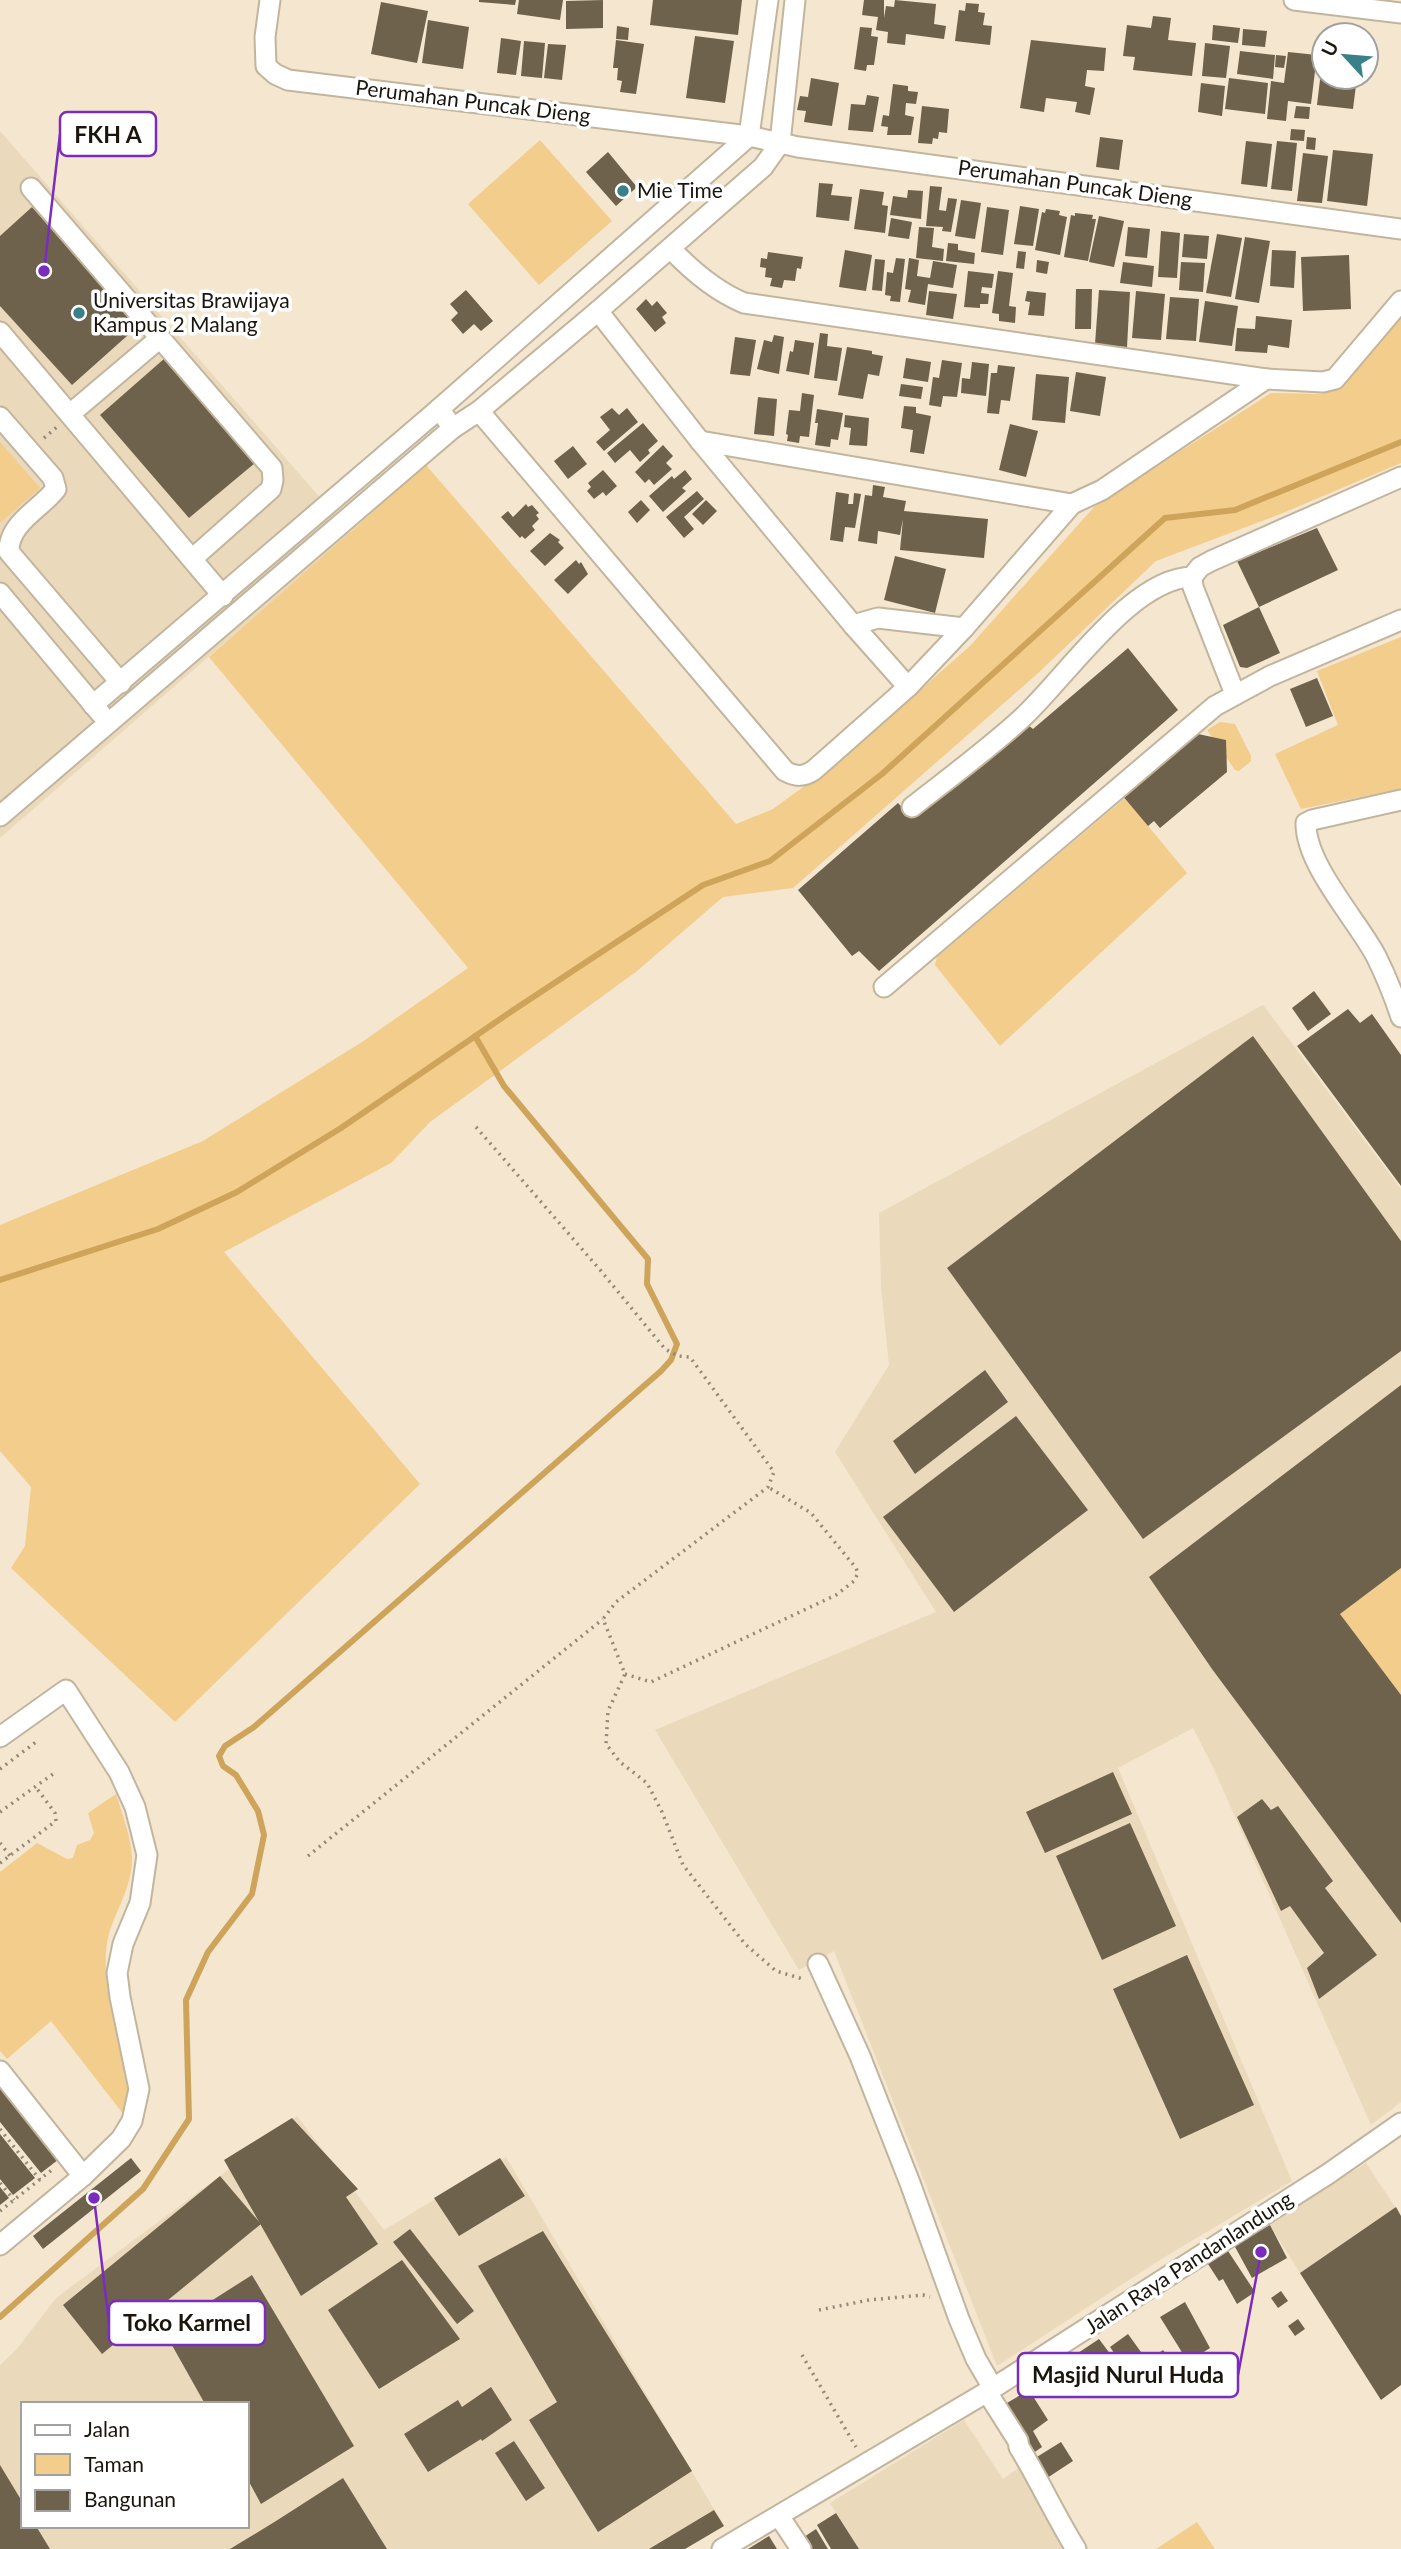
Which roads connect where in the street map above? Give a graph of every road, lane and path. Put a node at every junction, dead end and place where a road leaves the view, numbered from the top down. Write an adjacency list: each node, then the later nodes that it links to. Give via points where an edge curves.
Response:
1 (270, 0): 6 (street, Perumahan Puncak Dieng, via 266,66 288,80)
2 (768, 0): 6 (street)
3 (796, 0): 7 (street)
4 (1294, 0): 5 (street)
5 (1401, 13)
6 (749, 136): 7 (street, Perumahan Puncak Dieng); 16 (street)
7 (780, 143): 9 (street, Perumahan Puncak Dieng); 10 (street, via 763,167)
8 (31, 188): 14 (street)
9 (1401, 229)
10 (671, 248): 12 (street); 15 (street, via 705,281 744,303)
11 (1401, 301): 15 (street, via 1335,379)
12 (598, 311): 17 (street); 21 (street)
13 (0, 332): 18 (street)
14 (160, 338): 18 (street); 25 (street, via 272,468 271,489)
15 (1266, 379): 24 (street, via 1102,489)
16 (439, 409): 20 (street); 28 (street)
17 (479, 411): 20 (street); 33 (street, via 785,771 796,776 808,774)
18 (70, 414): 22 (path); 25 (street)
19 (0, 417): 22 (street)
20 (453, 428): 36 (street)
21 (700, 441): 24 (street); 30 (street)
22 (30, 451): 32 (street, via 53,478 56,489 17,527 9,552)
23 (1401, 477): 26 (street, via 1211,561)
24 (1072, 504): 31 (street)
25 (192, 559): 28 (street)
26 (1192, 577): 34 (street); 38 (street, via 1172,579 1129,606 1024,716)
27 (0, 593): 35 (street)
28 (223, 596): 32 (street)
29 (1401, 620): 34 (street)
30 (853, 625): 31 (street, via 878,618); 33 (street)
31 (964, 628): 33 (street)
32 (121, 683): 35 (street)
33 (908, 687)
34 (1235, 694): 40 (street, via 1215,706)
35 (93, 705): 36 (street)
36 (108, 723): 39 (street)
37 (1401, 800): 41 (street, via 1312,820 1306,823 1306,833 1325,877 1376,955)
38 (912, 807)
39 (0, 816)
40 (884, 987)
41 (1401, 1017)
42 (476, 1127): 43 (path, via 665,1349 690,1357 774,1472)
43 (768, 1486): 44 (path, via 616,1602); 45 (path, via 811,1513 856,1568 855,1581 836,1595 651,1682)
44 (603, 1619): 45 (path); 54 (path)
45 (625, 1674): 56 (path, via 608,1711 606,1744 647,1783 683,1865 744,1944 776,1971 802,1979)
46 (0, 1737): 61 (street, via 66,1690 119,1772 135,1807 147,1855 140,1903 117,1973 139,2089 137,2100 121,2139)
47 (36, 1742): 48 (path)
48 (0, 1769)
49 (53, 1774): 50 (path)
50 (36, 1786): 51 (path); 53 (path, via 56,1821)
51 (0, 1811)
52 (0, 1843): 53 (path)
53 (10, 1856): 55 (path)
54 (308, 1856)
55 (0, 1863)
56 (820, 1970): 70 (street, via 860,2056)
57 (0, 2071): 60 (street)
58 (1401, 2123): 70 (street, Jalan Raya Pandanlandung)
59 (0, 2129): 62 (path)
60 (68, 2158): 61 (street); 62 (path)
61 (83, 2176): 66 (street)
62 (40, 2180): 64 (path)
63 (0, 2183): 64 (path)
64 (14, 2200): 65 (path)
65 (0, 2211)
66 (0, 2245)
67 (934, 2300): 68 (path, via 923,2295)
68 (819, 2310)
69 (803, 2355): 71 (path)
70 (990, 2390): 71 (street, Jalan Raya Pandanlandung); 75 (street)
71 (866, 2464): 72 (street, Jalan Raya Pandanlandung)
72 (779, 2516): 73 (street, Jalan Raya Pandanlandung); 74 (street)
73 (722, 2549)
74 (801, 2549)
75 (1076, 2549)

